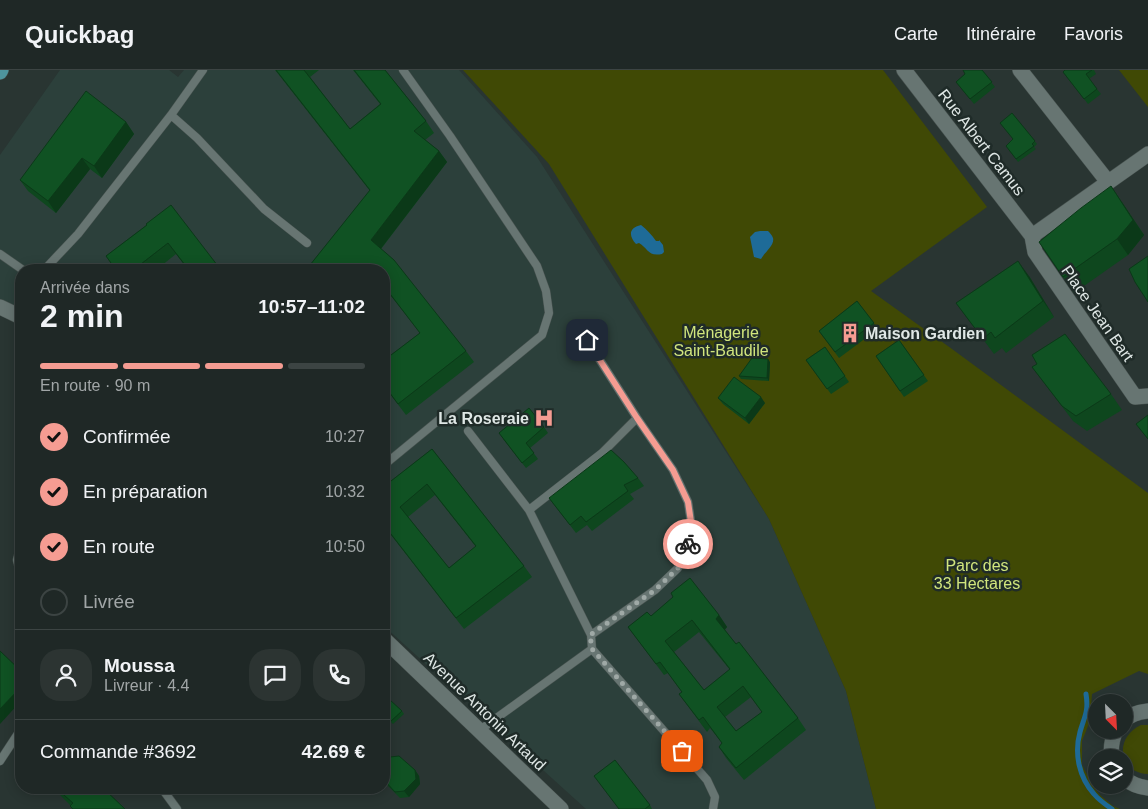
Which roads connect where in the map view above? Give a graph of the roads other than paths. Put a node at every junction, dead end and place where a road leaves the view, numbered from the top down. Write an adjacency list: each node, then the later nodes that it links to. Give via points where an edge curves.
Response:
1 (203, 70): 5 (lane)
2 (403, 70): 19 (lane, via 537,266 546,291 549,313 542,335)
3 (904, 70): 8 (street, Rue Albert Camus)
4 (1020, 70): 7 (street)
5 (171, 114): 9 (lane, via 264,209); 12 (lane, via 78,234)
6 (1146, 159): 7 (street)
7 (1108, 182): 8 (street)
8 (1032, 236): 16 (street, Place Jean Bart, via 1035,252 1135,397)
9 (307, 243)
10 (0, 254): 11 (lane)
11 (15, 264)
12 (50, 264)
13 (0, 307): 14 (street)
14 (15, 312)
15 (587, 340): 17 (lane)
16 (1148, 396)
17 (637, 418): 20 (lane, via 602,453); 21 (lane, via 673,470 688,502 690,540 678,568 655,590)
18 (468, 431): 20 (lane)
19 (390, 461)
20 (529, 510): 21 (lane)
21 (590, 635): 23 (lane)
22 (390, 645): 26 (street, Avenue Antonin Artaud)
23 (592, 649): 26 (lane); 34 (lane, via 707,780 714,796)
24 (1148, 711): 25 (street)
25 (1133, 715)
26 (480, 730): 33 (street, Avenue Antonin Artaud)
27 (15, 738): 28 (lane)
28 (0, 761)
29 (1133, 785): 30 (street)
30 (1148, 788)
31 (166, 794): 32 (lane)
32 (177, 809)
33 (561, 809)
34 (713, 809)

